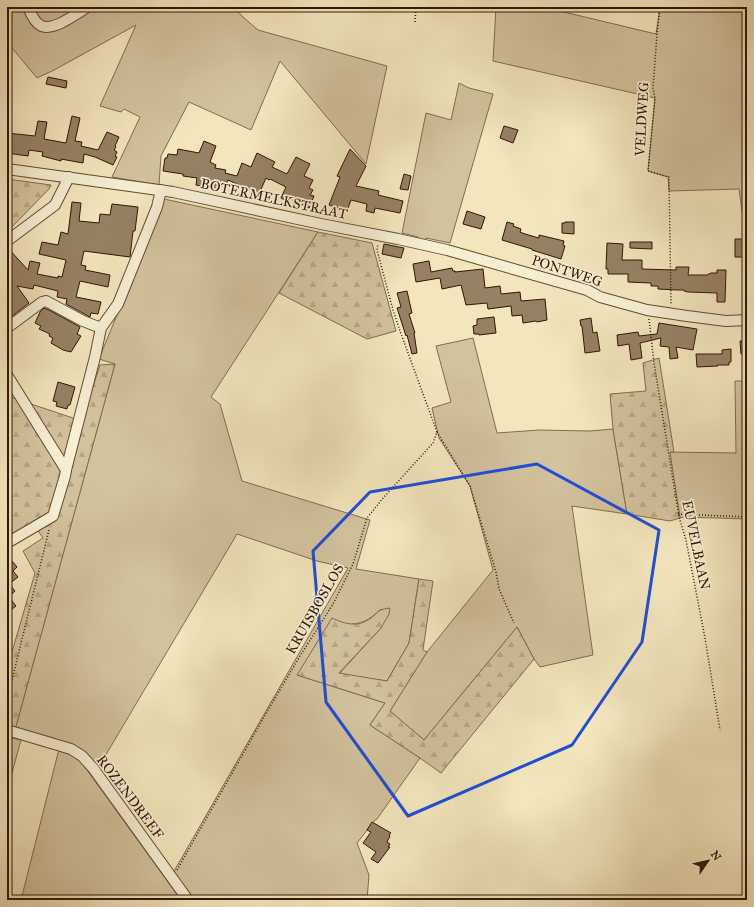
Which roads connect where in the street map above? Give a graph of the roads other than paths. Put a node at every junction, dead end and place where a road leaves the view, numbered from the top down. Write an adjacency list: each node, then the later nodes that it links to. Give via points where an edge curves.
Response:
1 (28, 7): 2 (street, via 35,22 47,28 79,14)
2 (87, 7)
3 (7, 169): 4 (street, BOTERMELKSTRAAT)
4 (68, 177): 5 (street, BOTERMELKSTRAAT); 7 (street, via 55,205)
5 (162, 190): 6 (street, BOTERMELKSTRAAT); 10 (street, via 118,304)
6 (380, 236): 8 (street, PONTWEG, via 447,250 651,311)
7 (7, 241)
8 (747, 320)
9 (7, 328): 10 (street, via 46,301 83,322)
10 (101, 328): 12 (street)
11 (7, 375): 12 (street)
12 (66, 470): 13 (street, via 53,516)
13 (7, 543)
14 (7, 730): 15 (street, ROZENDREEF, via 71,749 82,756)
15 (188, 900)

